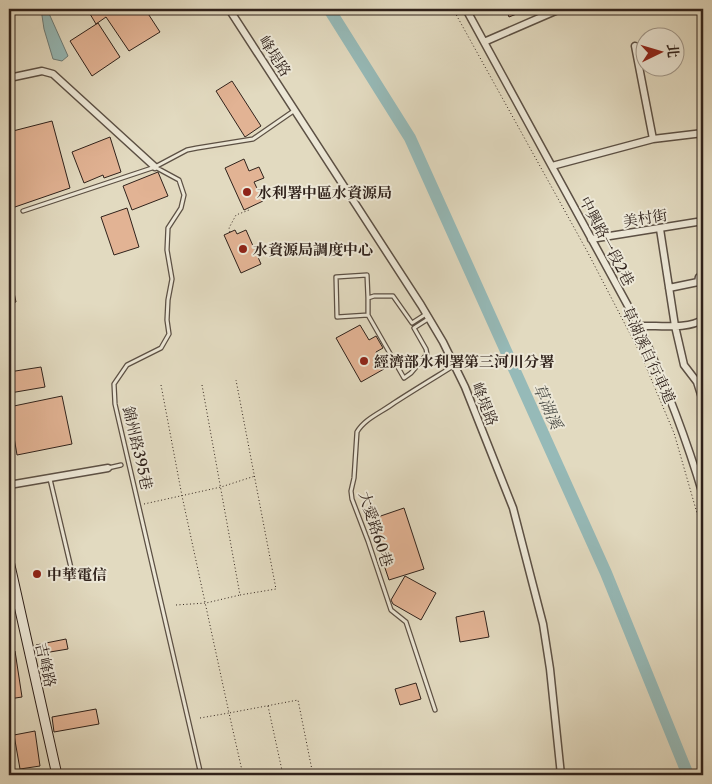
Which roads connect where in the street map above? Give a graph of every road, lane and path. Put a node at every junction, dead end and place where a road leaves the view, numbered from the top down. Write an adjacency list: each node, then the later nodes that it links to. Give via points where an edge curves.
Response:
1 (229, 9): 8 (street, 峰堤路)
2 (453, 9): 43 (path, 草湖溪自行車道, via 641,355 674,433)
3 (466, 9): 5 (street, 中興路一段2巷)
4 (560, 9): 5 (street)
5 (484, 42): 11 (street, 中興路一段2巷)
6 (9, 78): 12 (street, 錦州路395巷, via 42,71 53,74)
7 (641, 78): 10 (street)
8 (295, 110): 12 (lane, via 253,139 187,150); 23 (street, 峰堤路)
9 (703, 133): 10 (street)
10 (653, 139): 11 (street)
11 (552, 166): 18 (street, 中興路一段2巷)
12 (154, 167): 14 (lane); 54 (lane, 錦州路395巷, via 179,180 184,195 181,208 168,228 167,250 172,279 169,334 161,348 127,365 114,384 115,404)
13 (248, 208): 17 (path, via 236,215)
14 (23, 211)
15 (703, 222): 16 (street, 美村街)
16 (660, 229): 18 (street, 美村街); 20 (street)
17 (230, 232)
18 (591, 239): 25 (street, 中興路一段2巷)
19 (703, 276): 20 (street, via 698,277 698,282)
20 (669, 288): 26 (street)
21 (368, 298): 22 (lane); 22 (lane, via 367,275 336,277 337,317); 23 (lane, via 394,296 412,323)
22 (368, 315): 23 (lane, via 404,378 427,354 414,328)
23 (427, 316): 27 (street, 峰堤路)
24 (703, 319): 26 (street)
25 (639, 326): 26 (street); 36 (street, 中興路一段2巷)
26 (675, 326): 29 (street, via 684,365)
27 (455, 365): 50 (lane, 大愛路60巷, via 359,428 351,491 391,610 406,622); 58 (street, 峰堤路, via 513,508 536,592 550,669)
28 (236, 380): 35 (path)
29 (700, 381): 32 (street)
30 (161, 385): 41 (path)
31 (202, 385): 39 (path)
32 (703, 401)
33 (121, 465): 34 (lane)
34 (108, 468): 37 (street)
35 (255, 476): 39 (path); 46 (path, via 276,589)
36 (701, 477): 40 (street, 中興路一段2巷)
37 (50, 478): 38 (street); 45 (lane)
38 (9, 485)
39 (221, 487): 41 (path); 46 (path)
40 (703, 495)
41 (182, 496): 42 (path); 47 (path)
42 (144, 504)
43 (703, 534)
44 (9, 561): 53 (street, 吉峰路)
45 (72, 572)
46 (240, 595): 47 (path)
47 (206, 603): 48 (path); 51 (path)
48 (176, 605)
49 (268, 706): 51 (path); 56 (path); 57 (path, via 298,700)
50 (435, 710)
51 (229, 714): 52 (path); 55 (path)
52 (200, 718)
53 (57, 775)
54 (201, 775)
55 (243, 775)
56 (284, 775)
57 (313, 775)
58 (561, 775)

